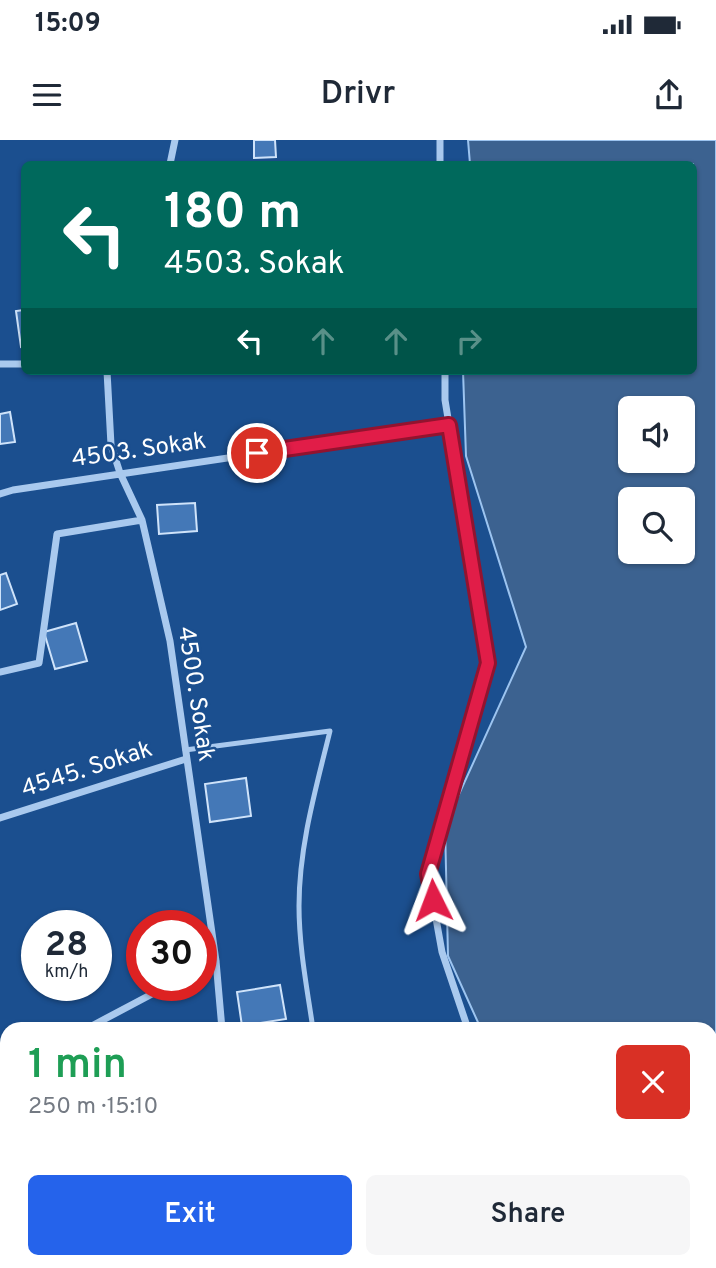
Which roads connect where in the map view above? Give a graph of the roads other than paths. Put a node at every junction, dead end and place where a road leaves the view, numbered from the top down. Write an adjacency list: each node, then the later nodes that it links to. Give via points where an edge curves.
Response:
1 (175, 140): 3 (street)
2 (440, 140): 4 (street)
3 (171, 161)
4 (440, 161)
5 (0, 364): 6 (street)
6 (21, 364)
7 (107, 375): 10 (street, 4500. Sokak, via 111,445)
8 (445, 375): 9 (street)
9 (449, 425): 10 (street, 4503. Sokak); 22 (street, via 488,663 428,874 442,953)
10 (120, 473): 11 (street, 4503. Sokak); 12 (street, 4500. Sokak)
11 (0, 494)
12 (142, 520): 13 (street, via 57,534 39,663); 14 (street, 4500. Sokak, via 170,641)
13 (0, 672)
14 (186, 755): 15 (street, 4545. Sokak); 16 (street, 4500. Sokak); 21 (lane, via 330,731 306,831 300,882 300,931)
15 (0, 818)
16 (209, 910)
17 (217, 972): 20 (street, 4500. Sokak)
18 (139, 1001): 19 (street)
19 (99, 1022)
20 (221, 1022)
21 (312, 1022)
22 (466, 1022)

